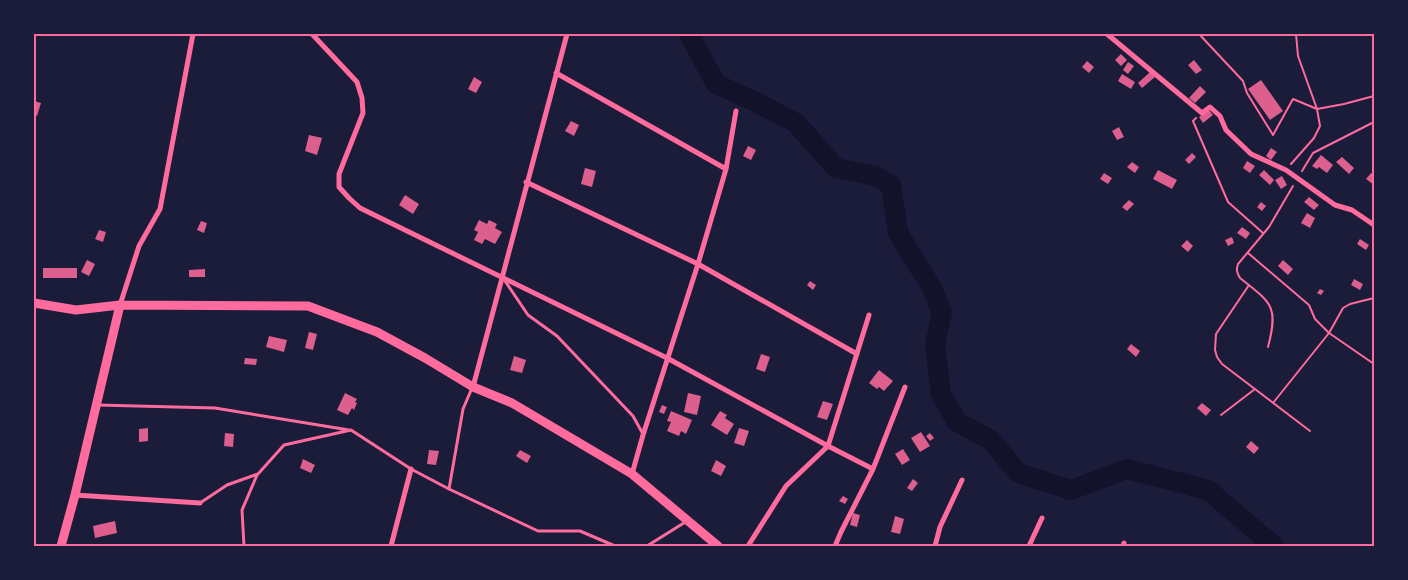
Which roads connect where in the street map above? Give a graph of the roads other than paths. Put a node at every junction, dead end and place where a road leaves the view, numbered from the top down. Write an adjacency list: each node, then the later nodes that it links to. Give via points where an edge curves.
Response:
1 (193, 34): 13 (street, via 160,209 139,246)
2 (312, 34): 11 (street, via 357,82 362,98 363,112 339,174 340,187 360,208)
3 (567, 34): 5 (street)
4 (1107, 34): 9 (street, via 1202,113 1210,107 1220,116 1226,130 1251,154 1286,170 1335,205 1352,210)
5 (556, 73): 7 (street); 8 (street)
6 (736, 112): 7 (street)
7 (726, 169): 10 (street)
8 (526, 182): 10 (street); 11 (street)
9 (1374, 225)
10 (698, 264): 15 (street); 16 (street)
11 (501, 276): 16 (street); 17 (street); 21 (lane, via 528,315 558,336 633,416)
12 (34, 304): 13 (street, via 76,310)
13 (120, 305): 17 (street, via 308,306 377,332); 19 (street)
14 (869, 315): 15 (street)
15 (857, 354): 22 (street)
16 (668, 358): 21 (street); 22 (street)
17 (473, 387): 26 (street, via 512,403); 28 (lane, via 463,409)
18 (905, 388): 24 (street)
19 (96, 405): 20 (lane, via 215,408); 29 (street)
20 (351, 430): 23 (lane); 25 (lane, via 284,445)
21 (643, 435): 26 (street)
22 (828, 446): 24 (street); 39 (street, via 786,486)
23 (411, 468): 28 (lane); 35 (street)
24 (874, 469): 40 (street)
25 (258, 474): 30 (lane, via 227,485); 34 (lane, via 242,510)
26 (632, 474): 32 (street)
27 (962, 480): 41 (street, via 940,527)
28 (449, 489): 36 (lane, via 538,531 580,531)
29 (75, 494): 30 (street); 33 (street)
30 (200, 503)
31 (1042, 518): 42 (street)
32 (687, 520): 37 (lane); 38 (street)
33 (61, 546)
34 (244, 546)
35 (391, 546)
36 (615, 546)
37 (647, 546)
38 (718, 546)
39 (748, 546)
40 (835, 546)
41 (935, 546)
42 (1029, 546)

